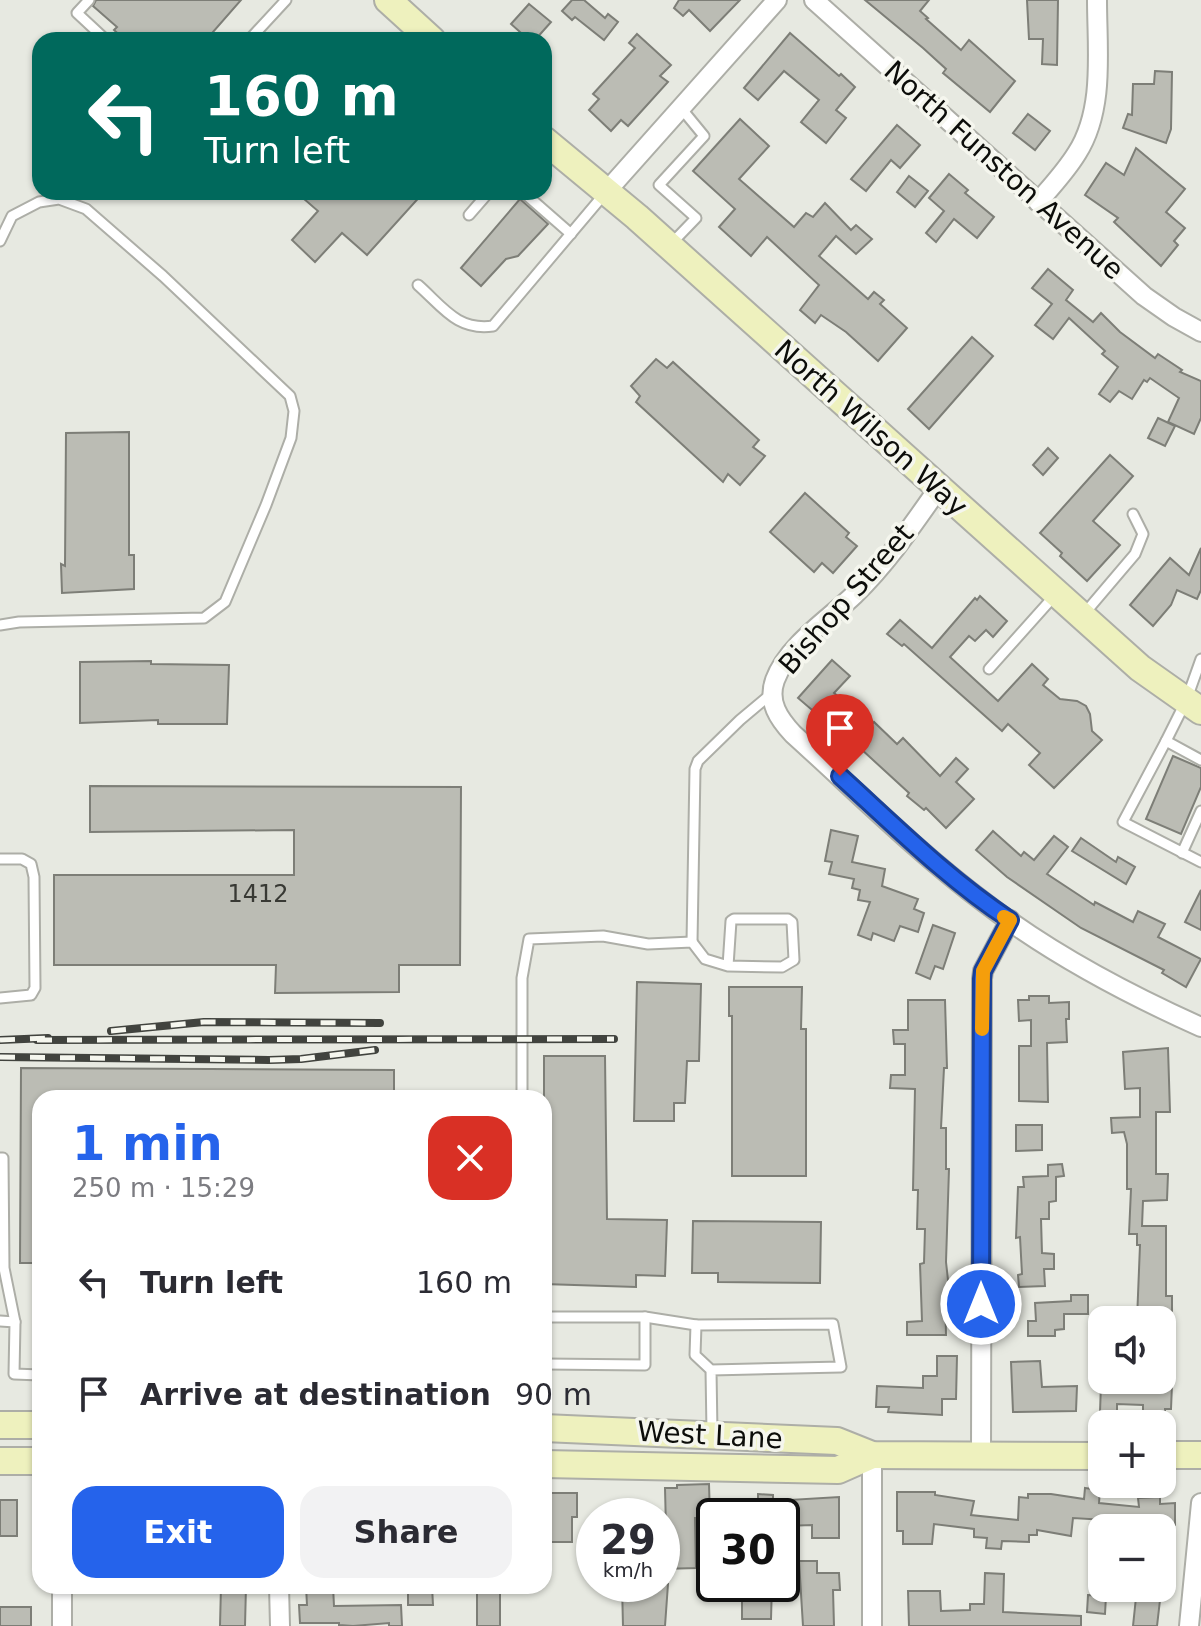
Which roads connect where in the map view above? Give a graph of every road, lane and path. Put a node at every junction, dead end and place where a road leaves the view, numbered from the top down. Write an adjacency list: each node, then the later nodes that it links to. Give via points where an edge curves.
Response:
1 (89, 0): 7 (lane, via 77,13)
2 (286, 0): 8 (lane)
3 (777, 0): 10 (street)
4 (814, 0): 17 (street, North Funston Avenue)
5 (1097, 0): 17 (street, via 1092,117 1078,151)
6 (400, 7): 9 (main road)
7 (97, 32)
8 (256, 32)
9 (424, 32)
10 (681, 108): 12 (street); 21 (lane, via 704,136 659,185 696,218)
11 (552, 147): 12 (main road, North Wilson Way)
12 (606, 192): 19 (lane); 21 (main road, North Wilson Way)
13 (52, 200): 20 (lane, via 12,216)
14 (62, 200): 28 (lane, via 86,209 290,396 291,438 225,602 204,618)
15 (482, 200): 18 (lane)
16 (532, 200): 19 (lane)
17 (1038, 202): 23 (street, North Funston Avenue, via 1144,296)
18 (469, 215)
19 (571, 234): 22 (lane, via 493,326 462,324)
20 (0, 241)
21 (669, 246): 24 (main road, North Wilson Way)
22 (418, 285)
23 (1201, 332)
24 (938, 489): 26 (main road, North Wilson Way); 31 (street, Bishop Street, via 894,551 786,661)
25 (1133, 514): 27 (lane, via 1143,534 1135,554)
26 (1056, 594): 27 (main road, North Wilson Way); 30 (lane)
27 (1082, 617): 32 (main road, North Wilson Way)
28 (0, 625)
29 (1201, 659): 32 (lane)
30 (989, 669)
31 (773, 693): 39 (street, Bishop Street, via 777,716 793,734 933,860); 40 (lane, via 695,769)
32 (1193, 706): 33 (lane)
33 (1166, 741): 34 (lane); 36 (lane, via 1123,822)
34 (1201, 760)
35 (1201, 811): 36 (lane)
36 (1182, 853): 38 (lane)
37 (0, 859): 42 (lane, via 31,864 35,988 31,995)
38 (1201, 862)
39 (1010, 920): 43 (street, via 1107,981); 63 (street, via 982,979)
40 (692, 942): 41 (lane, via 705,959); 44 (lane, via 648,944 603,936 529,939 522,978)
41 (728, 966): 41 (lane, via 787,966 794,960 792,922 731,921)
42 (0, 998)
43 (1201, 1027)
44 (522, 1090)
45 (0, 1158): 49 (lane, via 4,1268)
46 (552, 1317): 47 (lane)
47 (645, 1317): 50 (lane); 51 (lane, via 645,1365)
48 (0, 1321): 49 (lane)
49 (15, 1322): 53 (lane, via 14,1374)
50 (696, 1325): 52 (lane, via 695,1355); 52 (lane, via 833,1324 841,1367)
51 (552, 1364)
52 (711, 1370): 58 (lane)
53 (32, 1375)
54 (0, 1425): 55 (main road)
55 (32, 1425)
56 (552, 1428): 57 (main road, West Lane)
57 (581, 1429): 58 (main road, West Lane); 59 (main road)
58 (712, 1435): 60 (main road, West Lane, via 837,1441); 65 (main road, via 707,1444 692,1450 598,1451)
59 (552, 1448)
60 (872, 1455): 63 (main road, West Lane); 66 (main road, West Lane, via 838,1470); 74 (street)
61 (1176, 1455): 62 (main road)
62 (1201, 1455)
63 (981, 1456): 64 (main road, West Lane)
64 (1088, 1456)
65 (552, 1458)
66 (552, 1458)
67 (0, 1461): 68 (main road)
68 (32, 1461)
69 (1201, 1503): 75 (street)
70 (62, 1594): 72 (street)
71 (279, 1594): 73 (street)
72 (62, 1626)
73 (280, 1626)
74 (872, 1626)
75 (1189, 1626)

